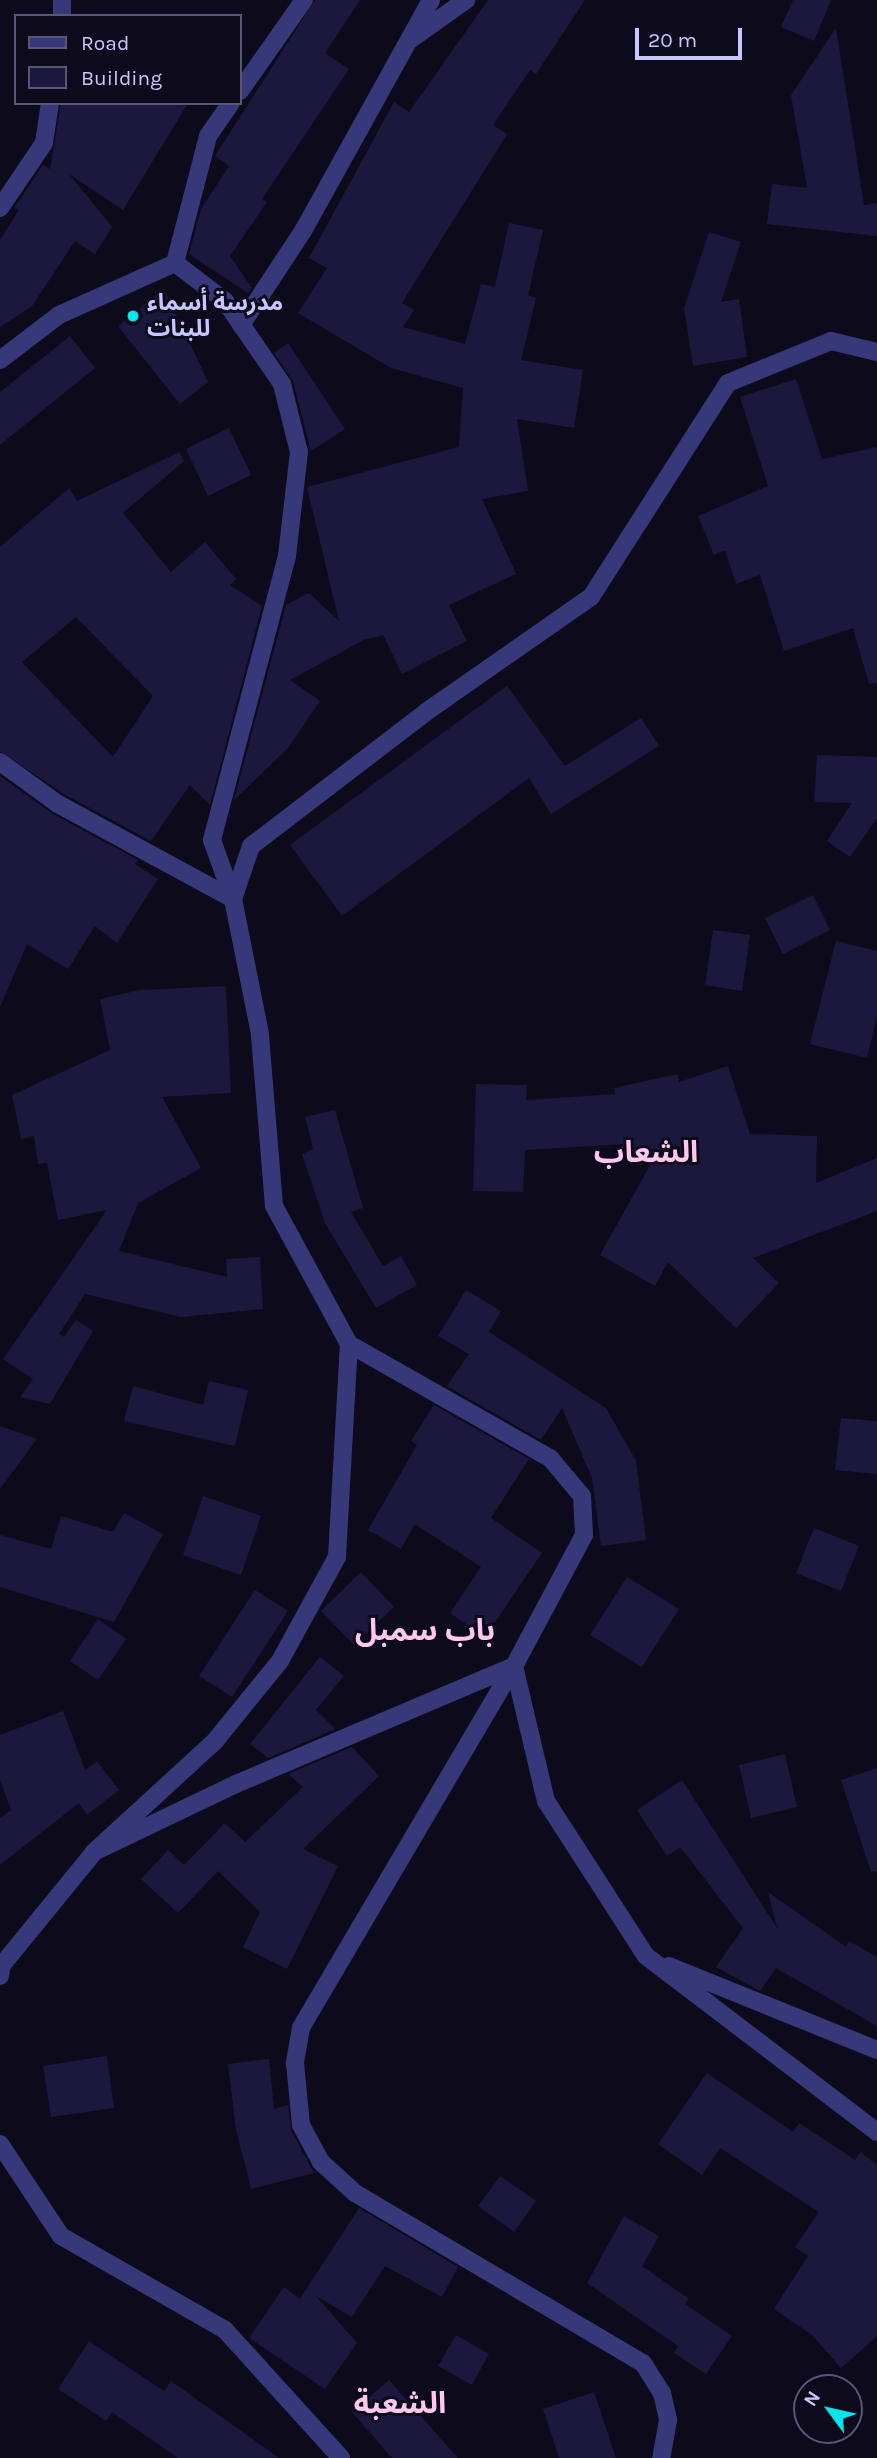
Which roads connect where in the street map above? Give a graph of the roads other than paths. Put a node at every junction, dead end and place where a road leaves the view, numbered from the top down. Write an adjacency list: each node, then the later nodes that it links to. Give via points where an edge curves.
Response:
1 (304, 0): 5 (street)
2 (431, 0): 4 (street)
3 (466, 0): 4 (street)
4 (404, 44): 10 (street, via 303,230)
5 (242, 88)
6 (50, 105): 8 (street, via 44,143)
7 (230, 105): 9 (street, via 208,136)
8 (0, 208)
9 (175, 263): 10 (street, via 225,301); 12 (street, via 59,315)
10 (241, 325): 14 (street, via 282,384 299,452 287,556 212,840)
11 (877, 352): 14 (street, via 831,341 728,383 591,597 426,712 251,846)
12 (0, 360)
13 (0, 762): 14 (street, via 58,804)
14 (233, 899): 15 (street, via 260,1034 274,1206)
15 (349, 1344): 16 (street, via 550,1458 582,1496 584,1535); 17 (street, via 337,1557 280,1661 215,1741)
16 (514, 1666): 17 (street, via 236,1784); 18 (street, via 546,1801); 24 (street, via 301,2028 295,2063 301,2125 321,2162 355,2193 643,2363 662,2393 668,2420)
17 (94, 1852): 19 (street, via 2,1965)
18 (646, 1956): 20 (street); 21 (street)
19 (0, 1976)
20 (877, 2050)
21 (877, 2132)
22 (0, 2144): 23 (street, via 61,2236 225,2330)
23 (341, 2458)
24 (661, 2458)

